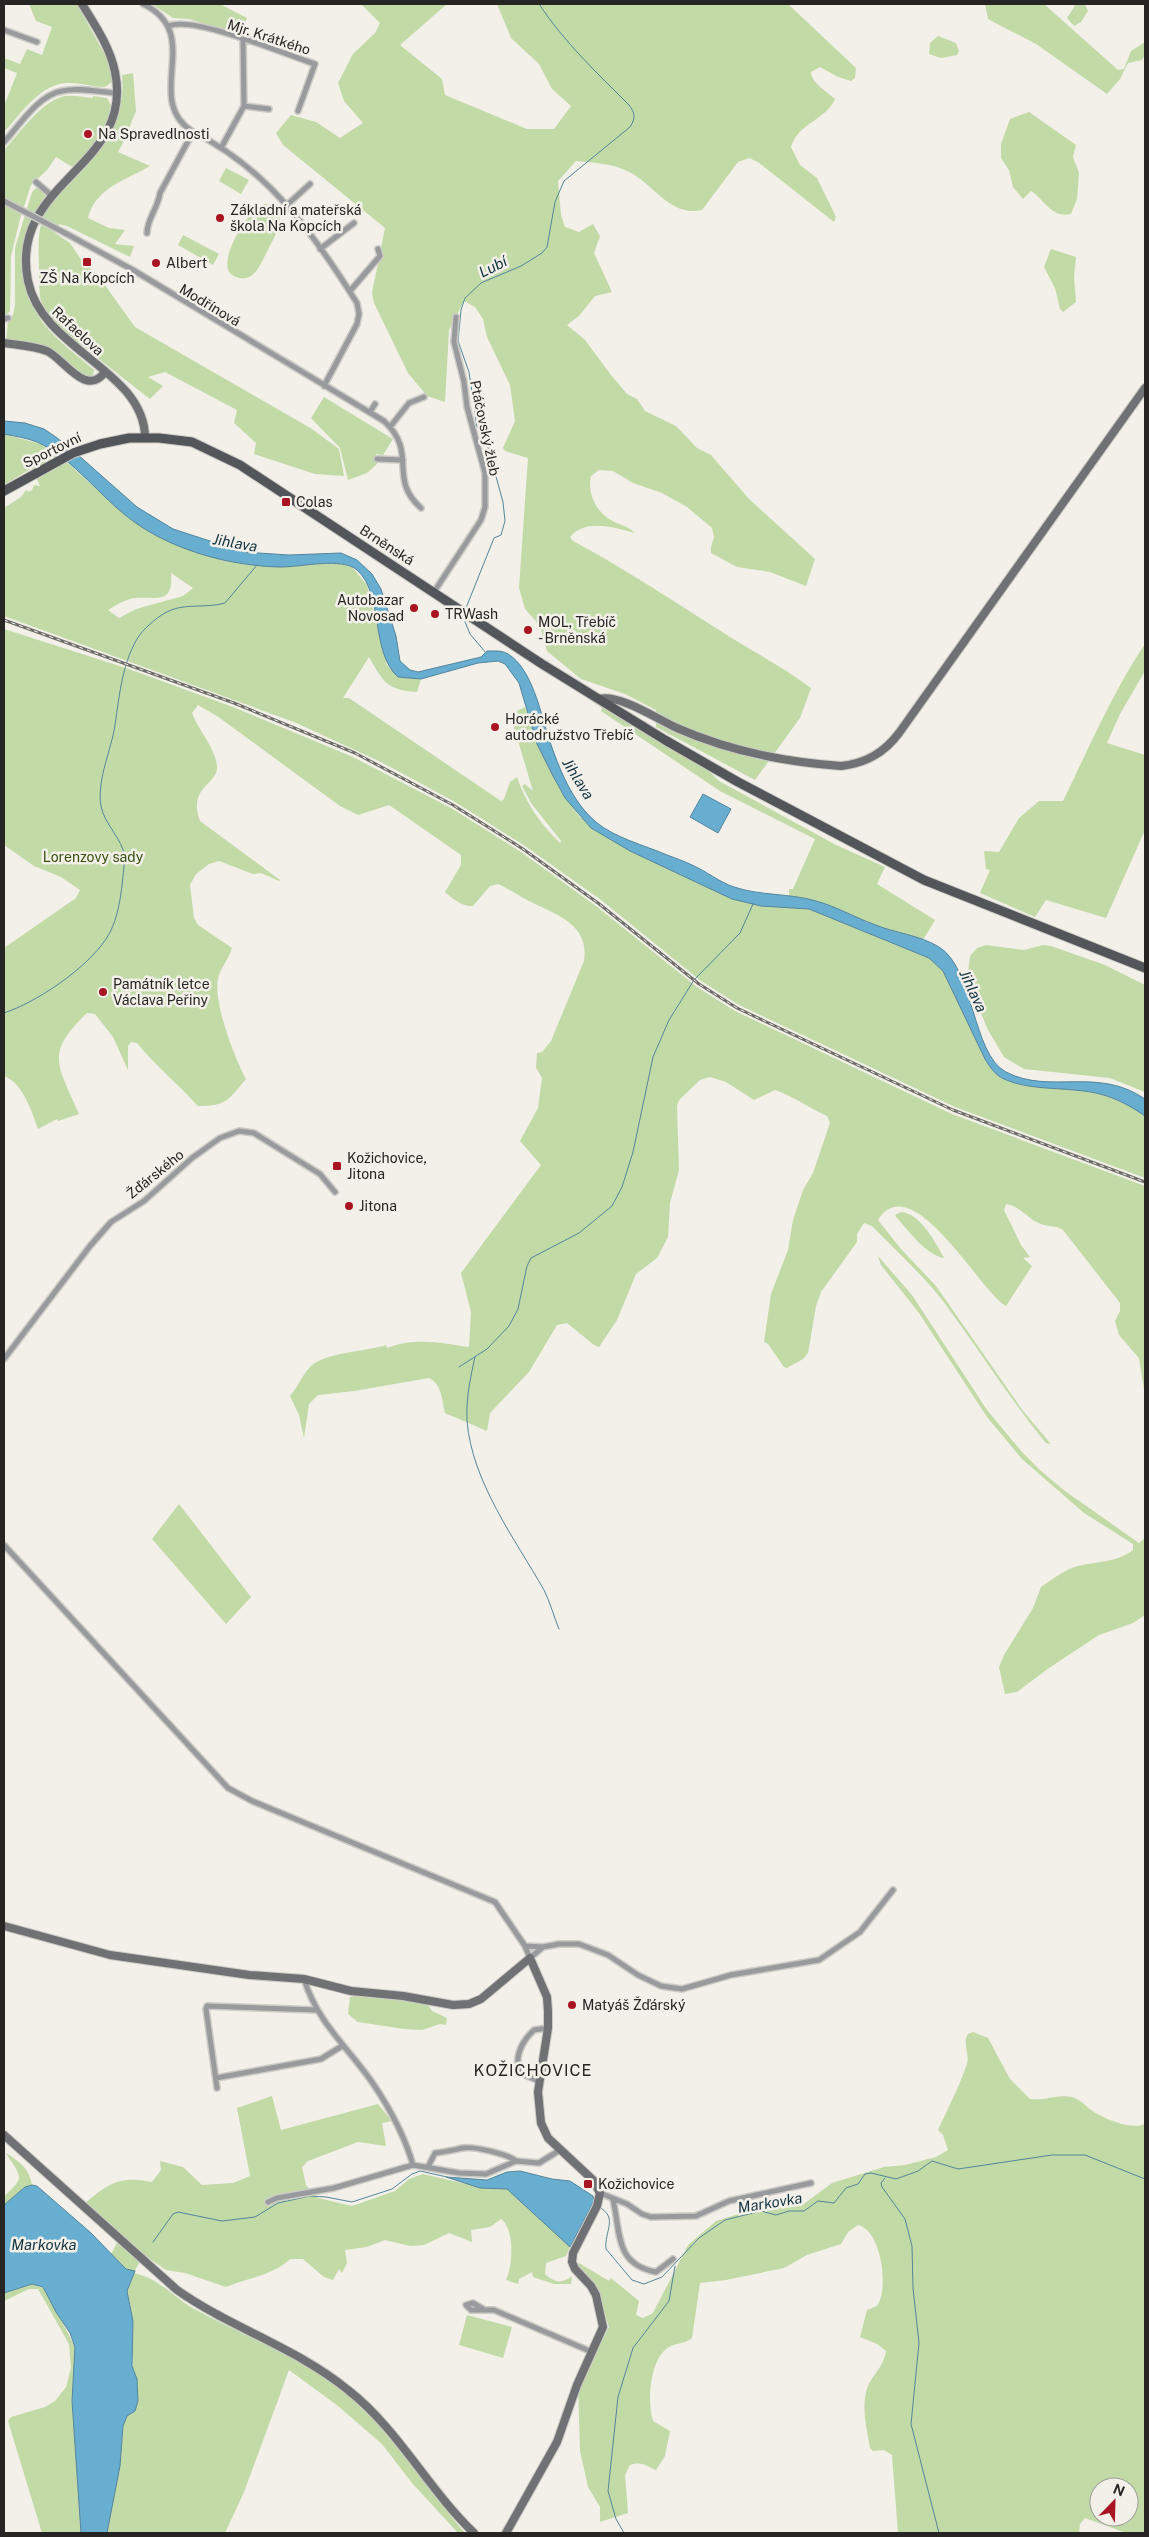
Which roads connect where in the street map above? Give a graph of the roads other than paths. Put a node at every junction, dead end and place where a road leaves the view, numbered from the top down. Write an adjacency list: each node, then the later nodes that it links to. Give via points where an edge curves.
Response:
1 (82, 4): 7 (street, Rafaelova, via 111,58)
2 (142, 4): 3 (street, via 160,15)
3 (169, 26): 5 (street, Mjr. Krátkého, via 185,23); 11 (street, via 172,38 172,102 182,124)
4 (4, 30): 6 (street)
5 (243, 39): 8 (street); 10 (street, Mjr. Krátkého, via 315,64)
6 (37, 42)
7 (116, 93): 12 (street, via 59,91 40,103); 16 (street, Rafaelova, via 114,114 101,142)
8 (244, 106): 9 (street); 13 (street)
9 (269, 108)
10 (298, 111)
11 (193, 132): 13 (street); 20 (street, via 160,193)
12 (4, 142)
13 (220, 148): 18 (street, via 253,171)
14 (36, 182): 16 (street)
15 (310, 184): 18 (street)
16 (51, 195): 26 (street, Rafaelova, via 35,219 27,244 26,265 31,293 51,326)
17 (4, 201): 27 (street, Modřínová, bridge, via 133,270)
18 (288, 204): 21 (street)
19 (354, 223): 21 (street)
20 (146, 233)
21 (320, 249): 23 (street)
22 (378, 250): 23 (street, via 380,256)
23 (350, 291): 27 (street, via 359,308 358,319)
24 (456, 316): 41 (street, Ptáčovský žleb, via 454,342 467,408 485,473 485,503 481,520)
25 (4, 343): 26 (street, via 46,351 87,381 98,380)
26 (104, 372): 33 (street, via 130,398 140,413)
27 (324, 386): 31 (street, Modřínová)
28 (1145, 388): 42 (street, via 916,709 890,744 875,756 841,766 745,752 716,745 619,700)
29 (424, 397): 32 (street, via 409,403)
30 (375, 404): 31 (street)
31 (370, 412): 32 (street, Modřínová)
32 (390, 427): 36 (street, via 401,442)
33 (145, 433): 34 (main road, Sportovní, via 192,442); 37 (main road, Sportovní, via 89,447)
34 (214, 452): 41 (main road, Brněnská, via 240,465)
35 (377, 459): 36 (street)
36 (403, 460): 39 (street, via 403,480)
37 (4, 490)
38 (421, 497): 39 (street)
39 (415, 502): 40 (street)
40 (421, 508)
41 (434, 592): 42 (main road, Brněnská)
42 (599, 699): 43 (main road, Brněnská, via 697,759 908,873)
43 (1145, 968)
44 (335, 1192): 45 (street, Žďárského, via 320,1174 254,1133 239,1131 220,1138 144,1201 111,1222)
45 (4, 1360)
46 (4, 1546): 49 (street, via 228,1788 252,1801 495,1902)
47 (893, 1890): 50 (street, via 860,1932 819,1960 731,1975 682,1989 661,1986 608,1955 579,1944)
48 (4, 1926): 52 (street, via 110,1955)
49 (525, 1946): 50 (street); 51 (street)
50 (543, 1947): 51 (street)
51 (530, 1958): 52 (street, via 481,1999 453,2006 403,1996 351,1991); 54 (street, via 547,1997)
52 (304, 1979): 53 (street)
53 (316, 2010): 55 (street); 56 (street, via 207,2006)
54 (548, 2028): 57 (street); 57 (street, via 534,2030 518,2053 517,2061 524,2074)
55 (342, 2046): 56 (street, via 321,2059); 62 (street, via 374,2085 401,2133)
56 (216, 2078): 58 (street)
57 (539, 2080): 60 (street, via 541,2123 548,2138)
58 (217, 2088)
59 (4, 2135): 71 (street, via 177,2290 199,2305 315,2366 349,2390 380,2420 436,2492)
60 (560, 2150): 61 (street, via 539,2163); 65 (street, via 593,2180)
61 (516, 2161): 63 (street, via 486,2174); 63 (street, via 502,2153 464,2148 435,2152)
62 (413, 2165): 63 (street); 67 (street, via 334,2188)
63 (428, 2167)
64 (811, 2183): 66 (street, via 729,2202 696,2216 651,2217)
65 (600, 2193): 66 (street); 70 (street, via 597,2206 572,2253 575,2270 596,2295 602,2322)
66 (613, 2200): 68 (street, via 619,2241 639,2267 656,2272)
67 (268, 2202)
68 (673, 2259)
69 (483, 2309): 70 (street, via 499,2312)
70 (592, 2352): 72 (street, via 557,2442)
71 (474, 2533)
72 (506, 2533)

